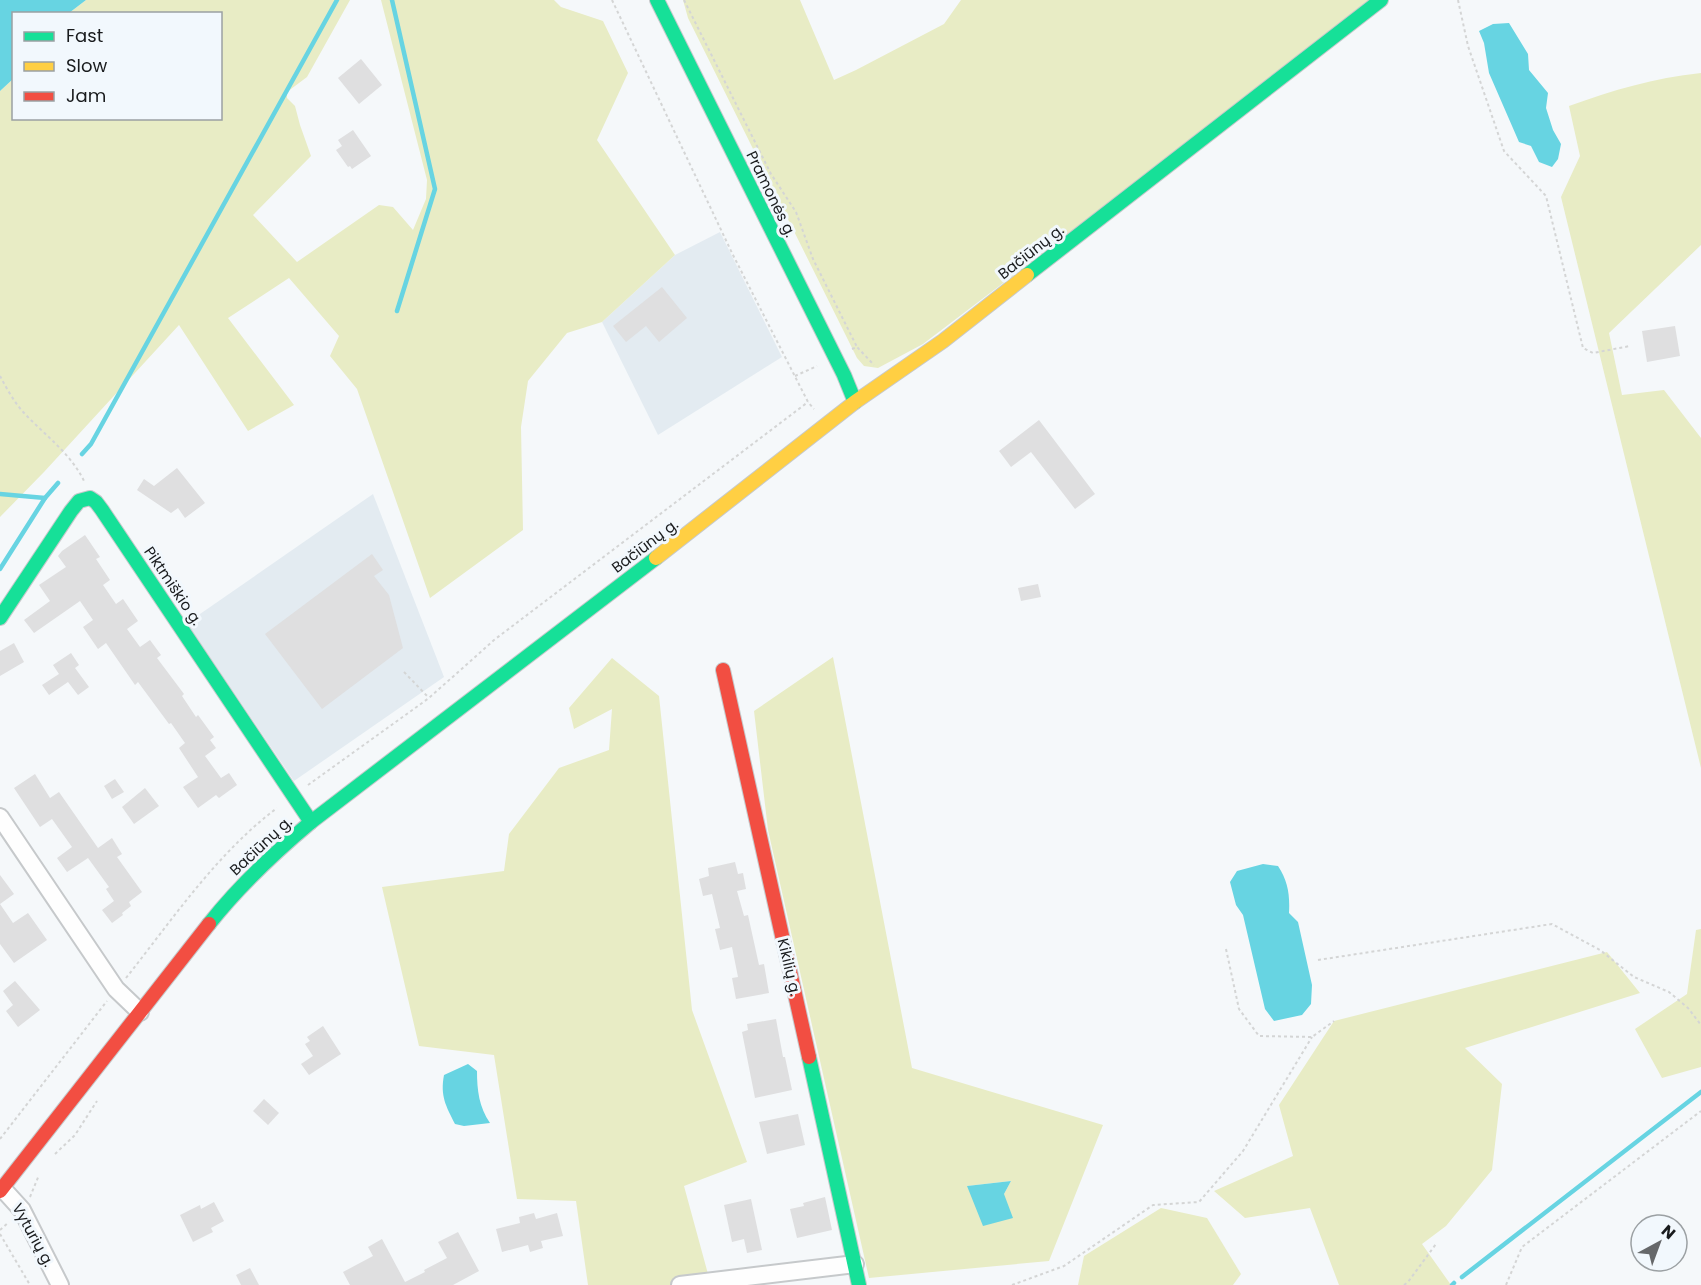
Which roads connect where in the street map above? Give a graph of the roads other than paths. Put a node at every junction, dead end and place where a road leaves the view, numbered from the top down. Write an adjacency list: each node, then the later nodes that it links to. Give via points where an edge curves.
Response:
1 (657, 0): 3 (street, Pramonės g.)
2 (1381, 0): 3 (street, Bačiūnų g., via 944,341)
3 (855, 402): 7 (street, Bačiūnų g.)
4 (0, 618): 7 (street, Piktmiškio g., via 71,510 79,501 90,498 102,510)
5 (723, 670): 10 (street, Kikilių g.)
6 (0, 817): 8 (street, via 116,989)
7 (311, 822): 8 (street, Bačiūnų g., via 273,854 223,906)
8 (140, 1012): 9 (street, Bačiūnų g.)
9 (1, 1189): 11 (street, Vyturių g., via 22,1210)
10 (855, 1264): 12 (street); 13 (street, Kikilių g.)
11 (60, 1285)
12 (680, 1285)
13 (859, 1285)

